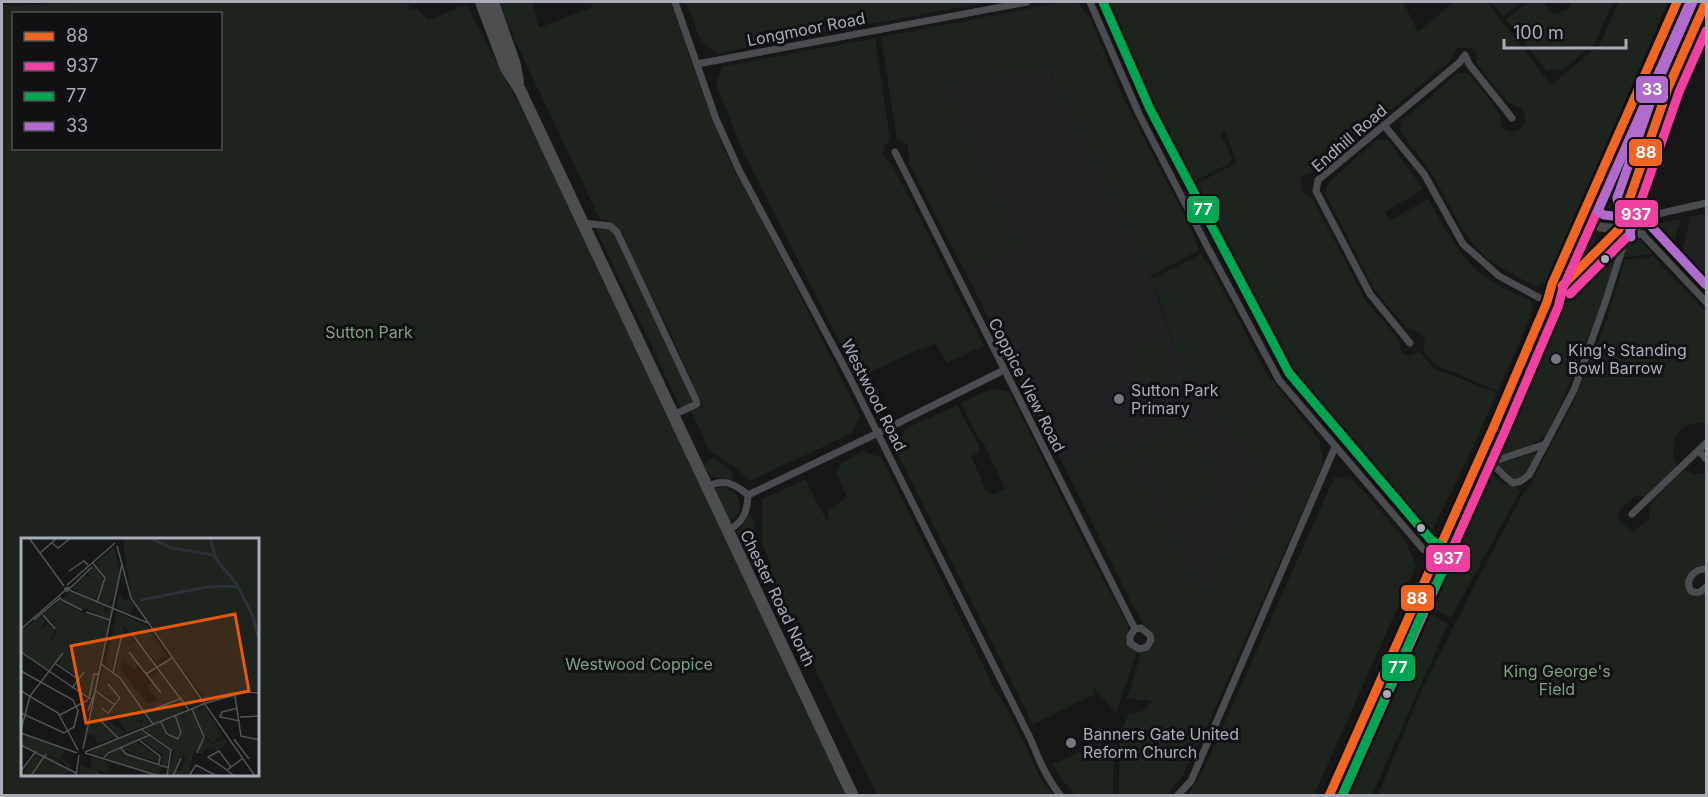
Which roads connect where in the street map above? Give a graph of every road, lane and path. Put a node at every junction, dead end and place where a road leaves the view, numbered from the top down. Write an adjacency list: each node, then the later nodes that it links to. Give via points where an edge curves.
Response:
1 (481, 2): 9 (highway, Chester Road North, via 506,68)
2 (494, 2): 9 (highway, Chester Road North)
3 (675, 2): 8 (street, Westwood Road)
4 (1027, 2): 8 (street, Longmoor Road)
5 (1090, 2): 29 (street, via 1139,114 1274,370)
6 (1677, 2): 13 (main road)
7 (1706, 2): 14 (main road, via 1668,88)
8 (697, 64): 26 (street, Westwood Road, via 739,170)
9 (520, 90): 18 (highway, Chester Road North)
10 (1512, 118): 11 (street, Endhill Road, via 1469,64 1459,63)
11 (1384, 125): 21 (street, via 1424,174 1463,244 1499,276); 23 (street, Endhill Road, via 1318,180 1316,191 1370,294)
12 (895, 152): 24 (street, Coppice View Road)
13 (1592, 194): 14 (main road); 16 (main road)
14 (1629, 201): 17 (street); 19 (main road)
15 (1707, 203): 17 (street)
16 (1583, 216): 19 (main road, via 1600,227); 21 (main road)
17 (1640, 218): 20 (street)
18 (583, 223): 25 (highway, Chester Road North); 25 (street, via 610,226 617,232 696,400 694,407)
19 (1624, 230): 20 (street); 21 (main road, via 1593,253); 28 (street, via 1605,303 1574,390)
20 (1643, 235): 22 (street)
21 (1547, 302): 32 (main road)
22 (1707, 302)
23 (1410, 343)
24 (1004, 370): 26 (street); 41 (street, Coppice View Road)
25 (675, 414): 34 (highway, Chester Road North)
26 (878, 433): 35 (street); 43 (street, Westwood Road, via 1042,767)
27 (1707, 443): 30 (street)
28 (1546, 444): 33 (street); 33 (street, via 1529,475 1521,481 1513,483)
29 (1335, 447): 38 (street, via 1423,549); 44 (street, via 1191,781)
30 (1699, 451): 31 (street); 36 (street)
31 (1707, 459)
32 (1480, 460): 33 (street); 38 (main road)
33 (1492, 462)
34 (707, 487): 35 (street, via 726,481); 37 (highway, Chester Road North)
35 (748, 495): 37 (street, via 743,519)
36 (1632, 514)
37 (728, 531): 42 (highway, Chester Road North)
38 (1437, 557): 45 (main road)
39 (1707, 568): 40 (street, via 1699,570 1687,584 1695,593)
40 (1707, 587)
41 (1135, 628)
42 (853, 795)
43 (1061, 795)
44 (1177, 795)
45 (1329, 795)

